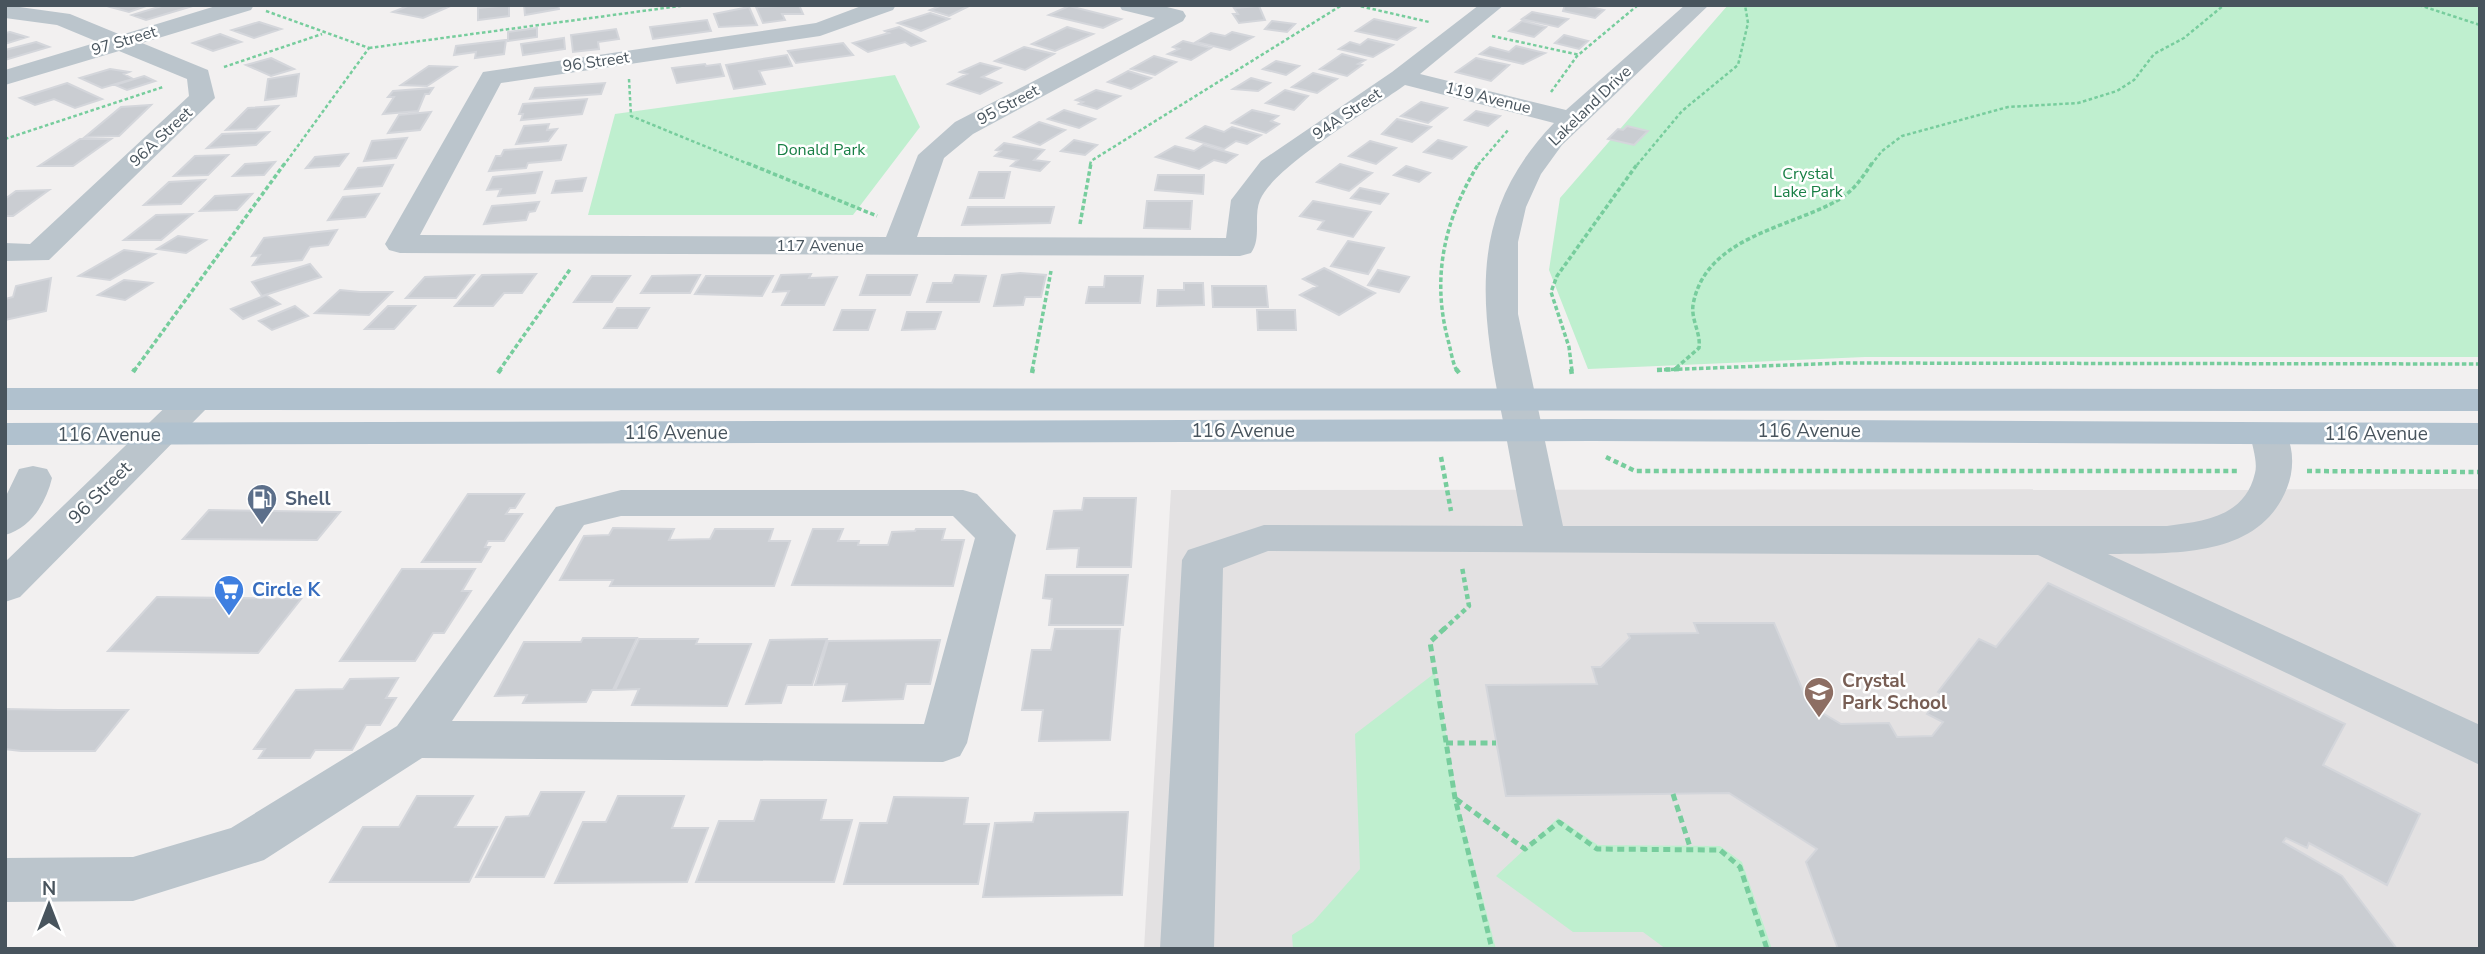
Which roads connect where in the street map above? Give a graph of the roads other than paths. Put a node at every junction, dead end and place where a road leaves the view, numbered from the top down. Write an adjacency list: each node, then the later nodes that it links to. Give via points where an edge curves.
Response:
1 (885, 5): 12 (street, 96 Street, via 820,29 492,77)
2 (1130, 5): 11 (street, 95 Street, via 1175,16 964,128 932,155)
3 (1493, 5): 8 (street, 94A Street)
4 (1698, 5): 10 (street, Lakeland Drive)
5 (253, 8): 7 (street, 97 Street)
6 (5, 12): 7 (street, via 62,19)
7 (117, 43): 9 (street, 97 Street); 14 (street, 96A Street, via 199,75 202,99 38,253)
8 (1401, 77): 10 (street, 119 Avenue); 13 (street, 94A Street, via 1271,167 1245,200)
9 (5, 78)
10 (1574, 120): 18 (street, Lakeland Drive, via 1553,139 1525,178 1502,242 1498,300)
11 (902, 237): 12 (street, 117 Avenue, via 588,245); 13 (street, 117 Avenue, via 1076,247)
12 (400, 244)
13 (1240, 247)
14 (5, 253)
15 (5, 399): 16 (main road, 116 Avenue)
16 (195, 399): 18 (main road, 116 Avenue); 21 (street, 96 Street)
17 (2480, 400): 18 (main road, 116 Avenue)
18 (1520, 415): 21 (main road, 116 Avenue); 22 (main road, 116 Avenue); 25 (street, Lakeland Drive)
19 (5, 434): 21 (main road, 116 Avenue)
20 (2480, 434): 22 (main road, 116 Avenue)
21 (160, 435): 27 (street, 96 Street)
22 (2272, 453): 26 (street, via 2262,502 2245,520 2219,532 2167,540)
23 (33, 478): 24 (street, via 28,497)
24 (5, 522)
25 (1546, 537): 26 (street); 31 (street, via 1264,538 1203,560)
26 (2044, 541): 29 (street)
27 (5, 587)
28 (414, 739): 28 (street, via 943,743 996,535 963,503 621,503 570,516); 30 (street, via 246,845 133,879)
29 (2480, 747)
30 (5, 880)
31 (1187, 949)

